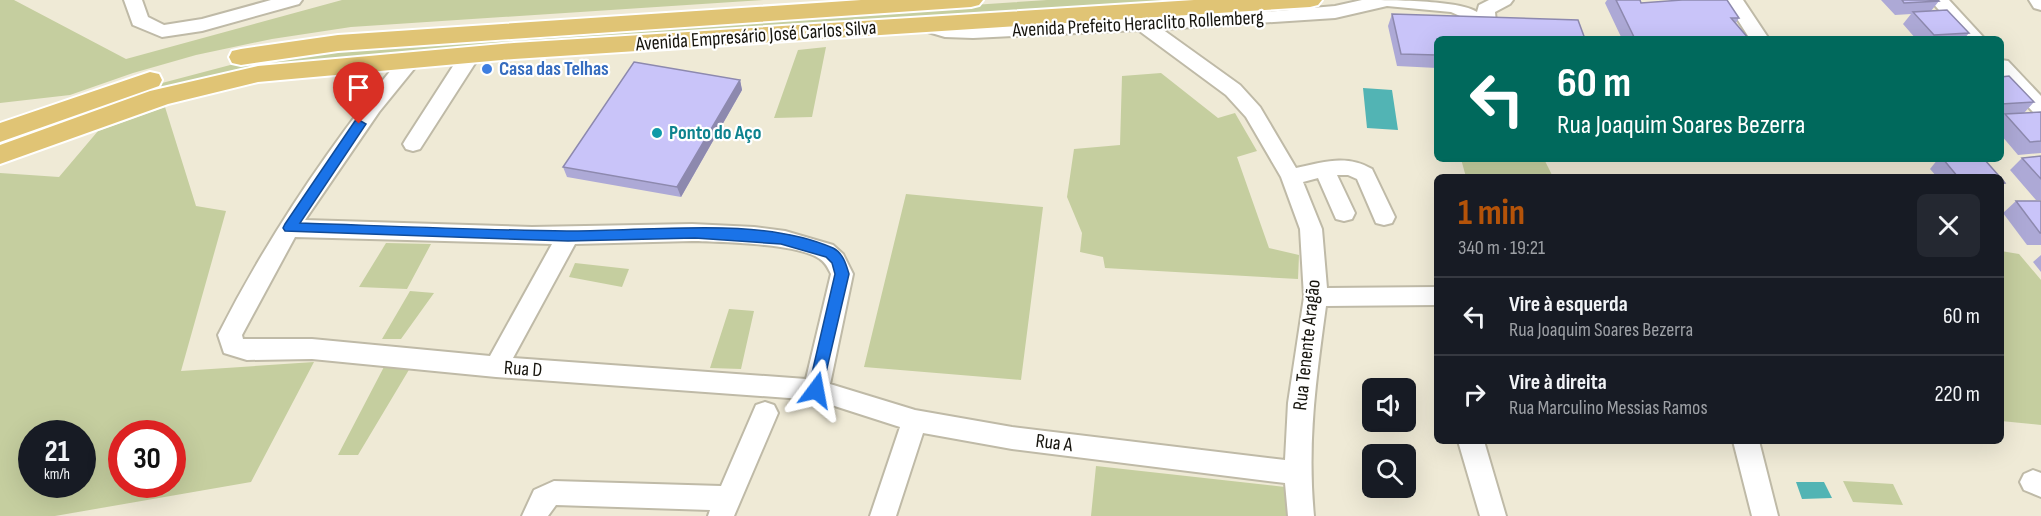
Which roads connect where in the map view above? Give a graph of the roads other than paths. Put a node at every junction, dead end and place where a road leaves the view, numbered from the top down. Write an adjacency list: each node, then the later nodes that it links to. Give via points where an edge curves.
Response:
1 (133, 0): 2 (street, via 140,21 162,32 202,26)
2 (293, 0)
3 (971, 0): 24 (main road, Avenida Empresário José Carlos Silva, via 327,45 249,56 109,93)
4 (1310, 0): 11 (main road, Avenida Empresário José Carlos Silva)
5 (1386, 0): 11 (street, Avenida Prefeito Heraclito Rollemberg, via 1335,12); 13 (street, Avenida Prefeito Heraclito Rollemberg, via 1454,6)
6 (1503, 0): 13 (street, via 1486,9)
7 (1734, 0): 17 (street)
8 (1939, 0): 18 (street)
9 (2038, 0): 10 (street)
10 (2041, 3)
11 (1230, 13): 15 (main road, Avenida Empresário José Carlos Silva); 16 (street, Avenida Prefeito Heraclito Rollemberg)
12 (1421, 22): 13 (street)
13 (1481, 23): 14 (street)
14 (1509, 24)
15 (925, 25): 16 (street, Avenida Prefeito Heraclito Rollemberg, via 957,37); 19 (main road, Avenida Empresário José Carlos Silva)
16 (1144, 25): 26 (street, Rua Tenente Aragão, via 1233,90 1253,112)
17 (1758, 36)
18 (1973, 36)
19 (471, 54): 20 (main road, Avenida Empresário José Carlos Silva); 23 (street)
20 (411, 59): 24 (main road, Avenida Empresário José Carlos Silva, via 269,72 218,81); 29 (street, via 372,107)
21 (2004, 69): 22 (street)
22 (2041, 108)
23 (412, 144)
24 (1, 149)
25 (1324, 169): 26 (street); 27 (street); 28 (street, via 1363,171)
26 (1291, 177): 32 (street, Rua Tenente Aragão, via 1311,230)
27 (1344, 213)
28 (1384, 217)
29 (289, 228): 30 (street); 33 (street, Rua D, via 230,335 232,346 247,350 399,356)
30 (568, 236): 33 (street); 34 (street, via 695,232 781,238 830,253 842,274)
31 (1434, 296): 32 (street)
32 (1316, 297): 39 (street, Rua Tenente Aragão, via 1300,403)
33 (496, 367): 34 (street, Rua D)
34 (816, 390): 36 (street, Rua A)
35 (765, 413): 40 (street)
36 (915, 421): 39 (street, Rua A, via 1012,438); 42 (street)
37 (1472, 444): 44 (street)
38 (1747, 444): 45 (street)
39 (1297, 473): 43 (street, Rua Tenente Aragão)
40 (725, 507): 41 (street, via 554,493 539,504)
41 (535, 516)
42 (883, 516)
43 (1301, 516)
44 (1493, 516)
45 (1766, 516)

